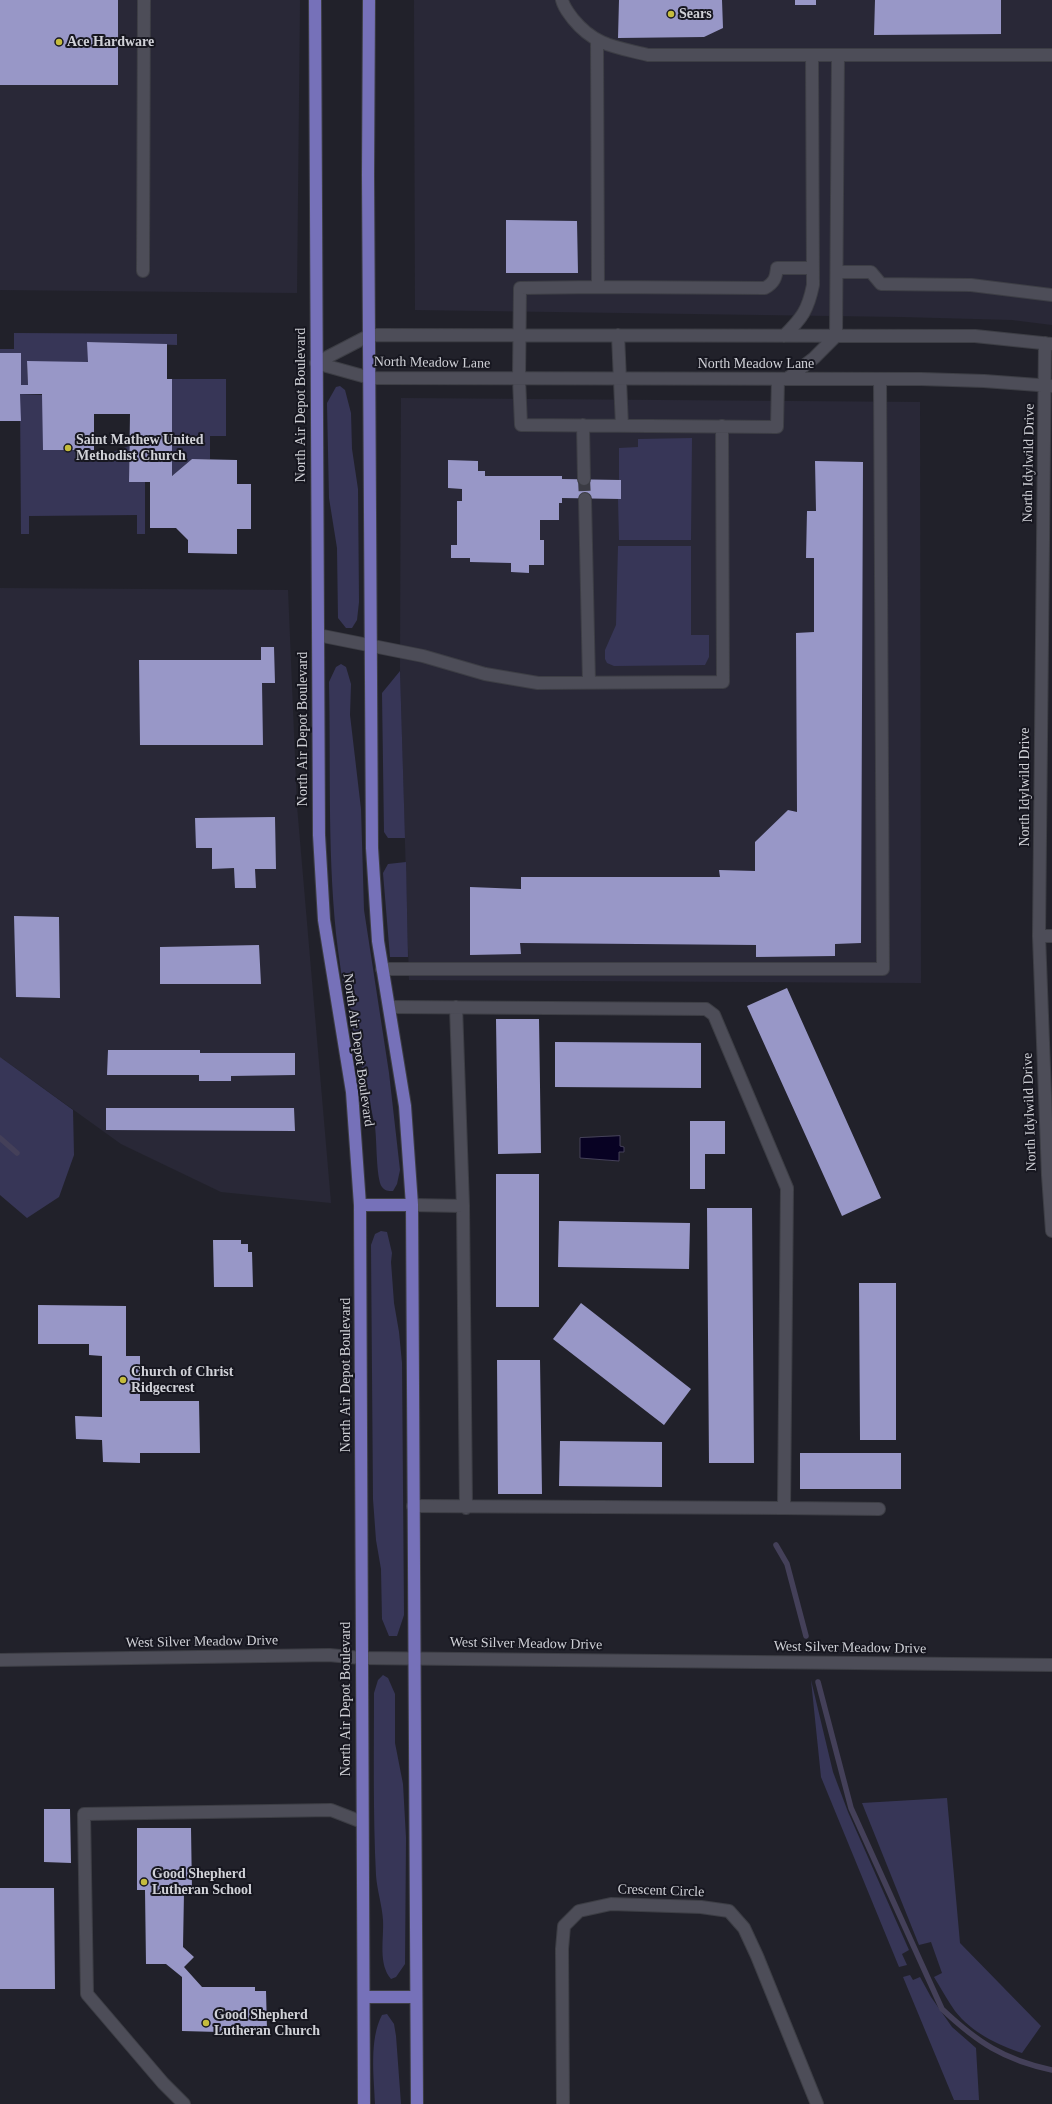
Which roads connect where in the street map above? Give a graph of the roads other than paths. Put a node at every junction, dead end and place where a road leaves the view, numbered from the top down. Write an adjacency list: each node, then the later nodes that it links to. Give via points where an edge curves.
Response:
1 (144, 0): 10 (street)
2 (315, 0): 20 (main road, North Air Depot Boulevard)
3 (369, 0): 14 (main road)
4 (562, 0): 5 (street, via 564,8 581,29)
5 (597, 40): 6 (street, via 603,44 648,54); 12 (street)
6 (812, 54): 7 (street); 9 (street)
7 (838, 54): 8 (street); 11 (street)
8 (1052, 54)
9 (813, 268): 12 (street, via 777,268 776,278 765,288); 17 (street, via 810,303 801,319)
10 (142, 271)
11 (836, 272): 13 (street, via 871,272 881,284 971,285); 18 (street)
12 (598, 288): 15 (street, via 520,288)
13 (1052, 295)
14 (370, 335): 15 (street, North Meadow Lane); 20 (street, North Meadow Lane); 21 (main road)
15 (519, 335): 16 (street, North Meadow Lane); 22 (street)
16 (618, 335): 17 (street, North Meadow Lane); 23 (street)
17 (784, 336): 18 (street, North Meadow Lane)
18 (836, 336): 19 (street, North Meadow Lane, via 975,336); 24 (street, via 814,358)
19 (1049, 344): 26 (street, North Idylwild Drive)
20 (316, 363): 21 (street, North Meadow Lane); 32 (main road, North Air Depot Boulevard)
21 (370, 378): 22 (street, North Meadow Lane); 33 (main road)
22 (519, 379): 23 (street, North Meadow Lane); 27 (street, via 521,425)
23 (620, 379): 24 (street, North Meadow Lane); 28 (street)
24 (782, 379): 25 (street, North Meadow Lane); 29 (street, via 777,427)
25 (880, 379): 26 (street, North Meadow Lane, via 984,381); 38 (street, via 883,968)
26 (1048, 386): 35 (street, North Idylwild Drive)
27 (583, 425): 28 (street); 30 (street)
28 (622, 426): 29 (street)
29 (722, 426): 34 (street, via 723,682)
30 (584, 480)
31 (585, 499): 34 (street)
32 (318, 635): 33 (street); 42 (main road, North Air Depot Boulevard, via 321,878 328,953 352,1092)
33 (371, 645): 34 (street, via 423,656 485,674 538,683); 38 (main road, via 372,848)
34 (589, 682)
35 (1047, 690): 36 (street, North Idylwild Drive)
36 (1039, 936): 37 (street); 41 (street, North Idylwild Drive)
37 (1052, 936)
38 (382, 969): 39 (main road)
39 (390, 1007): 40 (street); 43 (main road, via 405,1106)
40 (456, 1007): 44 (street); 48 (street, via 706,1009 714,1015 787,1188)
41 (1050, 1175): 45 (street, North Idylwild Drive)
42 (360, 1205): 43 (main road); 50 (main road, North Air Depot Boulevard)
43 (412, 1205): 44 (street); 46 (main road)
44 (463, 1206): 47 (street)
45 (1052, 1231)
46 (413, 1506): 47 (street); 51 (main road)
47 (466, 1508): 48 (street)
48 (784, 1508): 49 (street)
49 (879, 1509)
50 (361, 1658): 51 (street, West Silver Meadow Drive); 52 (street, West Silver Meadow Drive, via 329,1655); 54 (main road, North Air Depot Boulevard)
51 (414, 1658): 53 (street, West Silver Meadow Drive); 56 (main road)
52 (0, 1660)
53 (1052, 1665)
54 (362, 1822): 55 (main road, North Air Depot Boulevard); 57 (street, via 331,1810 84,1814 87,1994 162,2083)
55 (364, 1997): 56 (main road); 58 (main road, North Air Depot Boulevard)
56 (416, 1997): 59 (main road)
57 (184, 2104)
58 (364, 2104)
59 (417, 2104)
60 (563, 2104): 61 (street, Crescent Circle, via 564,1926 579,1911 611,1904 701,1907 729,1911 748,1935)
61 (817, 2104)

